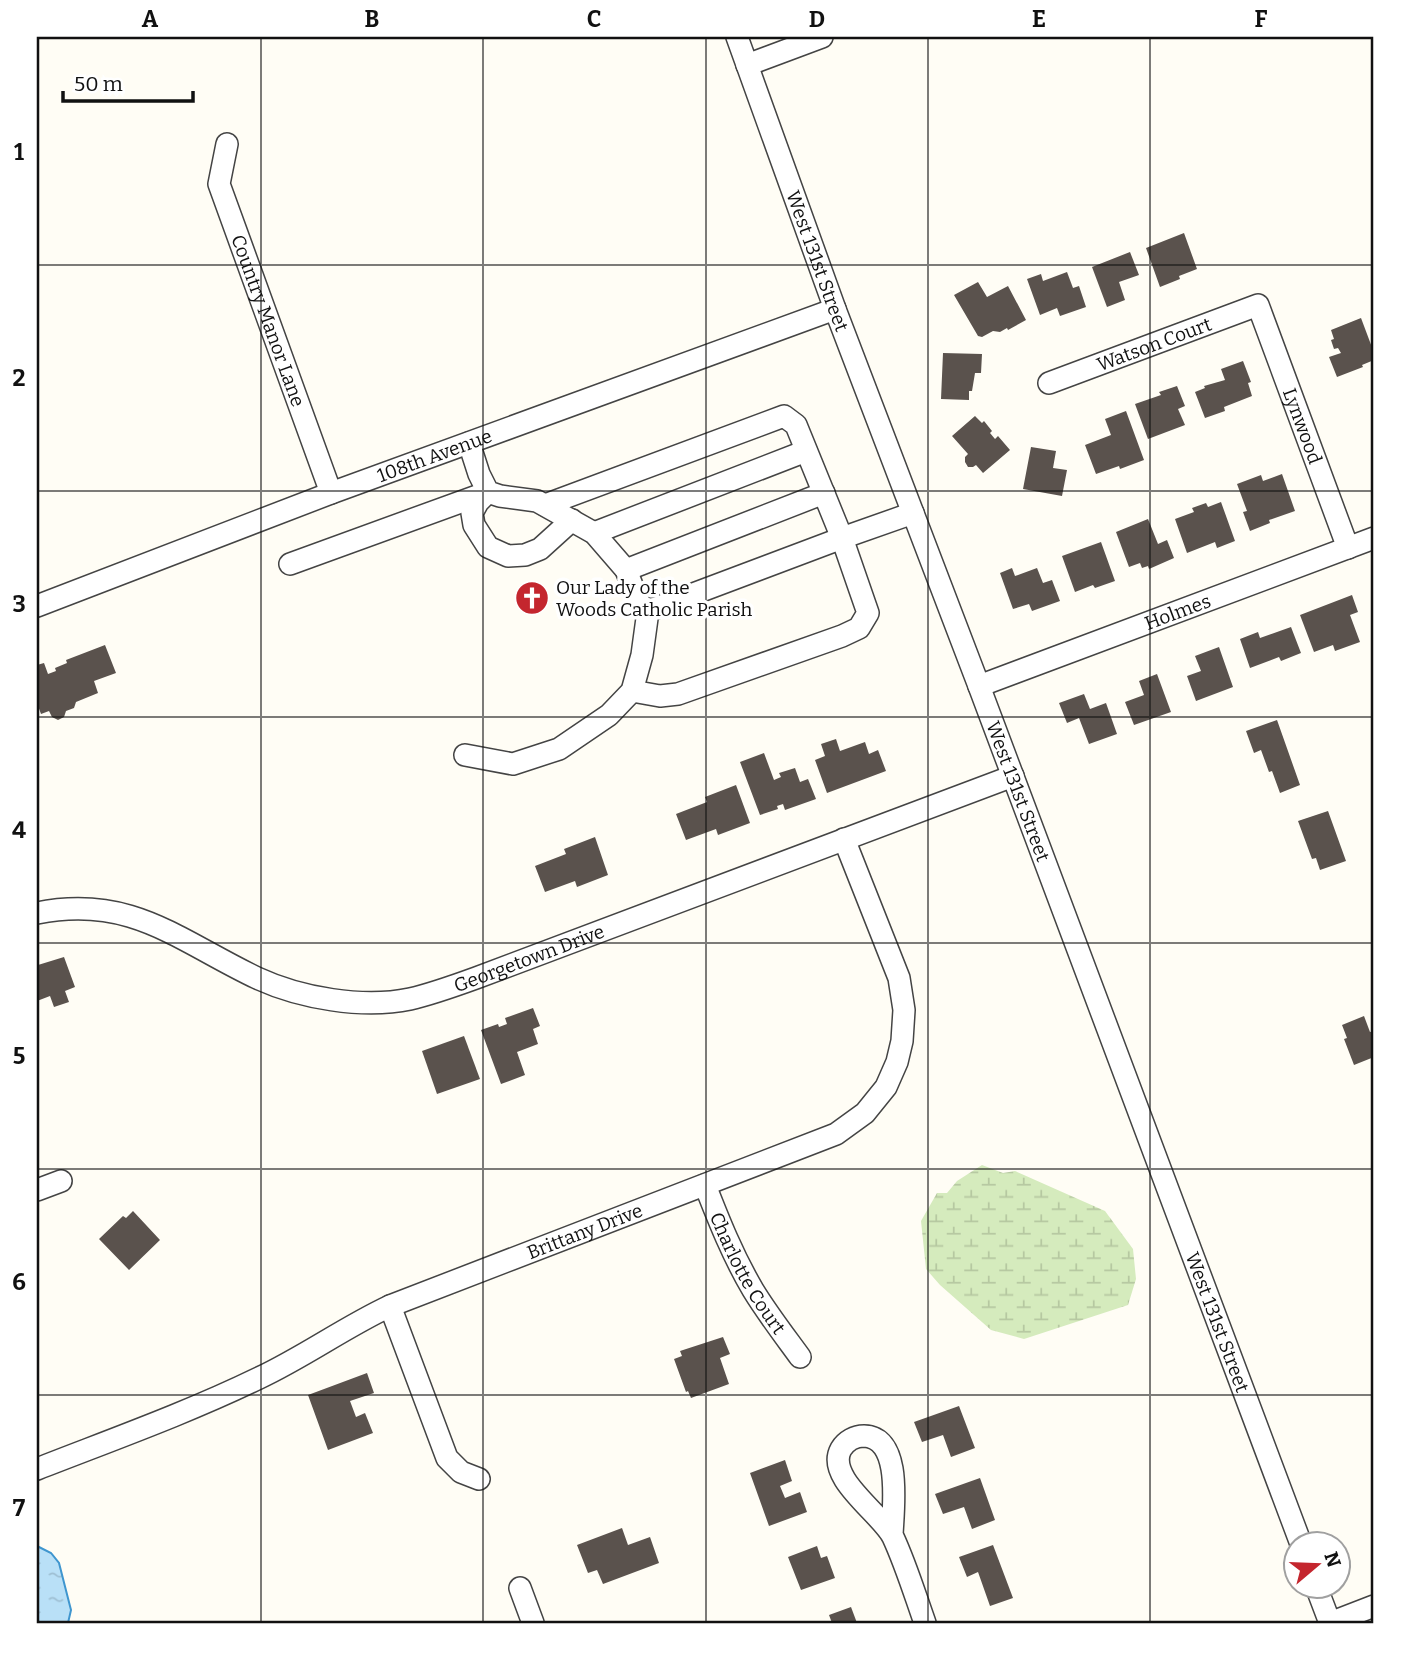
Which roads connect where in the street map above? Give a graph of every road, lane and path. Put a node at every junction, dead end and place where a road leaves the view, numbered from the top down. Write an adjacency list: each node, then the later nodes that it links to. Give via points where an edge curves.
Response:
1 (737, 37): 3 (street, West 131st Street)
2 (822, 37): 3 (street)
3 (747, 65): 6 (street, West 131st Street)
4 (227, 144): 11 (street, Country Manor Lane, via 219,184)
5 (1258, 305): 7 (street, Watson Court); 19 (street, Lynwood)
6 (835, 309): 8 (street, 108th Avenue); 14 (street, West 131st Street)
7 (1049, 383)
8 (469, 443): 10 (street); 11 (street, 108th Avenue)
9 (806, 451): 12 (street); 13 (street, via 796,425 784,416); 16 (street)
10 (488, 492): 13 (street); 15 (street, via 472,513 474,525 488,547 508,556 540,549); 20 (street)
11 (331, 493): 22 (street, 108th Avenue)
12 (824, 493): 17 (street); 21 (street)
13 (545, 505): 15 (street)
14 (913, 513): 17 (street); 24 (street, West 131st Street)
15 (572, 520): 16 (street)
16 (594, 533): 21 (street)
17 (842, 538): 23 (street); 25 (street, via 868,613 859,628 678,694)
18 (1374, 538): 19 (street, Holmes)
19 (1348, 548): 24 (street, Holmes)
20 (290, 564)
21 (626, 570): 23 (street, via 639,603)
22 (37, 606)
23 (648, 611): 25 (street)
24 (979, 686): 27 (street, West 131st Street)
25 (632, 691): 26 (street, via 609,715 559,749 513,764)
26 (465, 755)
27 (1013, 776): 28 (street, Georgetown Drive); 37 (street, West 131st Street)
28 (844, 839): 29 (street, Georgetown Drive, via 408,1000 350,1002 287,989 162,928 109,911 73,908); 31 (street, Brittany Drive, via 899,978 904,1010 897,1062 886,1087 865,1113 836,1134)
29 (37, 913)
30 (61, 1181): 32 (street)
31 (705, 1185): 33 (street, Brittany Drive); 34 (street, Charlotte Court, via 737,1262)
32 (37, 1190)
33 (390, 1306): 35 (street, Brittany Drive, via 259,1379); 36 (street, via 447,1458 461,1472)
34 (800, 1357)
35 (37, 1469)
36 (479, 1479)
37 (1295, 1530)
38 (892, 1535): 43 (street)
39 (520, 1588): 42 (street)
40 (1321, 1600): 44 (street)
41 (1374, 1606): 44 (street)
42 (533, 1623)
43 (925, 1623)
44 (1330, 1623)

